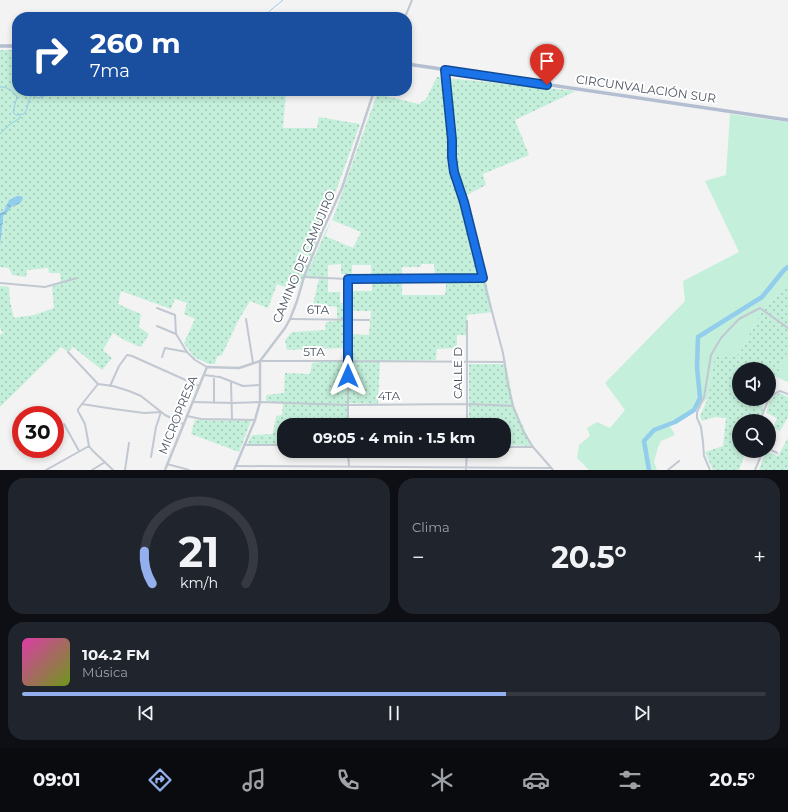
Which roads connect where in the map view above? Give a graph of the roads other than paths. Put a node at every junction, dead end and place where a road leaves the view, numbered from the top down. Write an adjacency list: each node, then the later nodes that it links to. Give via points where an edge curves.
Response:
1 (412, 0): 2 (street)
2 (407, 12)
3 (0, 46): 4 (main road)
4 (12, 46)
5 (412, 65): 6 (main road, CIRCUNVALACIÓN SUR)
6 (445, 70): 8 (main road, CIRCUNVALACIÓN SUR); 11 (street, via 454,172)
7 (372, 96): 9 (street, CAMINO DE CAMUJIRO, via 342,188)
8 (788, 120)
9 (304, 277): 12 (street); 16 (street, CAMINO DE CAMUJIRO)
10 (77, 278): 13 (street, via 45,287)
11 (483, 278): 12 (street); 29 (street)
12 (348, 279): 17 (street)
13 (0, 284)
14 (157, 308): 22 (street, via 175,315)
15 (246, 319): 30 (street)
16 (290, 319): 17 (street, 6TA); 26 (street, CAMINO DE CAMUJIRO)
17 (348, 320): 18 (street, 6TA); 27 (street)
18 (369, 320)
19 (467, 321): 28 (street, CALLE D)
20 (157, 326): 22 (street)
21 (788, 328): 87 (street, via 760,308 739,319 721,338 711,354 704,398 697,412 704,442 704,456)
22 (176, 334): 24 (street)
23 (68, 352): 35 (street)
24 (186, 352): 25 (street, via 165,348); 31 (street)
25 (162, 357)
26 (260, 361): 27 (street, 5TA); 30 (street, 5TA); 36 (street)
27 (348, 361): 28 (street, 5TA); 46 (street)
28 (467, 362): 29 (street, 5TA); 45 (street, CALLE D)
29 (505, 362): 47 (street)
30 (253, 364): 31 (street, 5TA, via 239,368)
31 (207, 367): 32 (street, MICROPRESA)
32 (204, 375): 33 (street); 38 (street, MICROPRESA)
33 (214, 376): 34 (street); 42 (street)
34 (231, 382): 36 (street, via 243,386); 43 (street)
35 (98, 384): 37 (street); 44 (street)
36 (260, 385): 41 (street)
37 (110, 386): 38 (street, via 127,355); 48 (street, via 141,396)
38 (199, 386): 40 (street, MICROPRESA)
39 (788, 394): 49 (street, via 780,391 774,394)
40 (192, 402): 42 (street, 4TA); 50 (street, MICROPRESA)
41 (260, 402): 43 (street, 4TA); 46 (street, 4TA); 54 (street)
42 (214, 403): 43 (street, 4TA)
43 (232, 403): 53 (street)
44 (82, 404): 48 (street, via 144,413); 60 (street, via 78,411 85,424)
45 (467, 404): 46 (street, 4TA); 47 (street, 4TA); 52 (street, CALLE D)
46 (348, 405): 51 (street)
47 (513, 406): 62 (street)
48 (161, 412): 56 (street); 64 (street)
49 (763, 414)
50 (187, 416): 53 (street, via 201,419); 56 (street, MICROPRESA)
51 (348, 418)
52 (467, 418)
53 (232, 419): 54 (street)
54 (254, 420): 58 (street)
55 (64, 424): 63 (street)
56 (183, 424): 70 (street, MICROPRESA)
57 (129, 443): 81 (street)
58 (244, 445): 59 (street); 71 (street)
59 (277, 445)
60 (89, 446): 63 (street); 69 (street)
61 (511, 446): 62 (street)
62 (533, 447): 77 (street)
63 (79, 452): 74 (street)
64 (151, 457)
65 (348, 458): 73 (street)
66 (467, 458): 75 (street)
67 (760, 458): 88 (street)
68 (679, 461): 86 (street)
69 (105, 462): 79 (street); 80 (street)
70 (167, 464): 82 (street, MICROPRESA); 83 (street)
71 (235, 466): 72 (street); 84 (street)
72 (316, 466): 73 (street); 85 (street)
73 (349, 467): 75 (street)
74 (51, 469): 78 (street)
75 (466, 469): 76 (street)
76 (507, 469): 77 (street)
77 (552, 469)
78 (46, 470)
79 (92, 470)
80 (114, 470)
81 (125, 470)
82 (165, 470)
83 (189, 470)
84 (234, 470)
85 (315, 470)
86 (668, 470)
87 (710, 470)
88 (755, 470)

